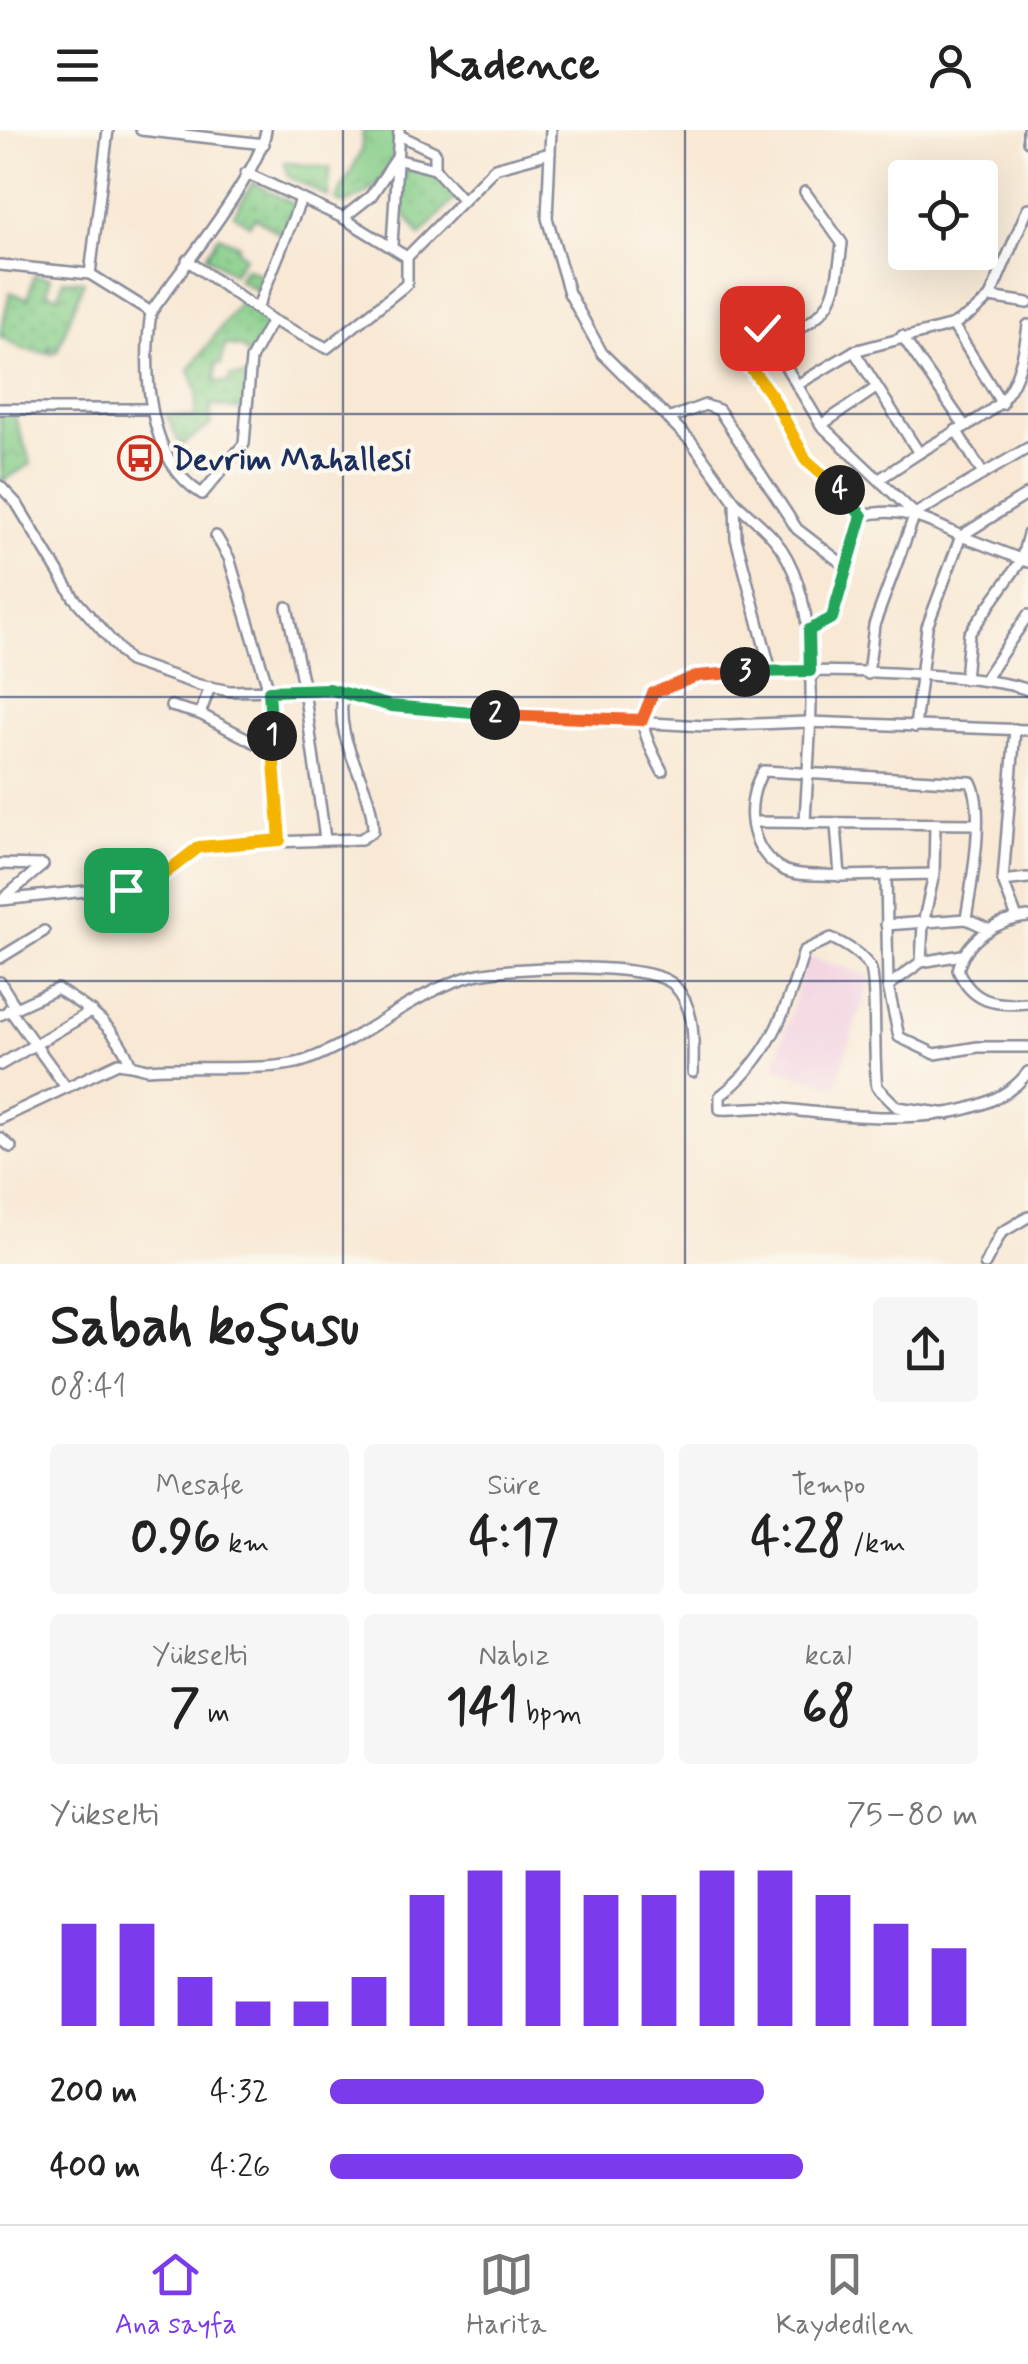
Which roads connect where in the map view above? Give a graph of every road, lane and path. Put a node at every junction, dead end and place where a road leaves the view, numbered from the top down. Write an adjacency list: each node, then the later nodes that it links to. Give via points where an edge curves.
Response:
1 (108, 130): 22 (street)
2 (141, 130): 8 (street)
3 (266, 130): 8 (street)
4 (551, 130): 9 (street)
5 (1028, 130): 7 (street)
6 (399, 133): 10 (street); 11 (street, via 435,152)
7 (1028, 141)
8 (264, 144): 12 (street)
9 (550, 153): 15 (street, via 495,168); 38 (street, via 547,218 569,293 602,354)
10 (396, 159): 11 (street); 17 (street, via 371,196); 18 (street)
11 (435, 170): 15 (street)
12 (246, 173): 14 (street); 20 (street)
13 (805, 192): 31 (street, via 842,243 838,277 828,311)
14 (302, 198): 17 (street); 25 (street)
15 (462, 199): 19 (street)
16 (1028, 208): 23 (street)
17 (342, 218): 18 (street)
18 (392, 245): 19 (street)
19 (407, 257): 27 (street, via 407,284 336,346 317,346)
20 (188, 260): 25 (street); 26 (street)
21 (0, 264): 22 (street)
22 (90, 274): 26 (street)
23 (990, 297): 24 (street); 28 (street)
24 (1028, 303)
25 (257, 309): 27 (street)
26 (151, 312): 37 (street)
27 (272, 320): 37 (street, via 251,359 244,444 202,494 152,426)
28 (953, 325): 30 (street); 35 (street)
29 (1028, 325): 35 (street, via 1020,372)
30 (902, 336): 32 (street); 40 (street)
31 (772, 346): 33 (street); 49 (street, via 762,328 740,326 738,350 806,460)
32 (854, 350): 33 (street); 34 (street)
33 (796, 385): 39 (street)
34 (876, 388): 39 (street); 42 (street)
35 (1002, 404): 40 (street)
36 (0, 410): 37 (street)
37 (150, 410)
38 (668, 420): 47 (street); 54 (street, via 704,405 719,410 797,529)
39 (821, 425): 44 (street)
40 (960, 428): 42 (street); 43 (street)
41 (1028, 448): 43 (street)
42 (919, 454): 44 (street)
43 (983, 474): 48 (street)
44 (881, 478): 48 (street)
45 (0, 486): 64 (street, via 74,598 129,661)
46 (1028, 494): 52 (street)
47 (735, 502): 57 (street, via 776,540 799,582); 58 (street, via 736,538)
48 (915, 514): 49 (street); 52 (street); 60 (street, via 874,625)
49 (862, 516): 54 (street)
50 (1028, 534): 53 (street)
51 (216, 536): 67 (street)
52 (961, 536): 53 (street); 61 (street, via 927,627)
53 (1024, 562): 62 (street, via 969,634)
54 (844, 565): 57 (street, via 832,618)
55 (287, 607): 65 (street)
56 (1028, 615): 63 (street)
57 (809, 630): 59 (street)
58 (771, 671): 59 (street); 71 (street, via 676,681 653,693)
59 (810, 671): 60 (street); 72 (street)
60 (868, 674): 61 (street)
61 (920, 678): 62 (street); 73 (street)
62 (965, 679): 63 (street)
63 (984, 680): 66 (street)
64 (210, 687): 67 (street); 70 (street)
65 (304, 690): 67 (street); 68 (street); 85 (street)
66 (1028, 690)
67 (269, 691): 76 (street)
68 (343, 694): 71 (street, via 435,710); 85 (street, via 340,730 369,796 373,831 361,839)
69 (171, 706): 70 (street)
70 (200, 714): 76 (street)
71 (642, 720): 72 (street, via 704,726); 77 (street)
72 (807, 722): 73 (street); 78 (street)
73 (916, 727): 74 (street)
74 (1015, 729): 75 (street); 91 (street)
75 (1028, 730)
76 (273, 752): 84 (street)
77 (662, 771)
78 (807, 776): 79 (street, via 763,771 752,789); 80 (street); 82 (street, via 971,782)
79 (752, 822): 80 (street); 89 (street, via 768,858 786,872)
80 (805, 823): 83 (street)
81 (935, 824): 82 (street); 83 (street); 87 (street)
82 (976, 824): 94 (street)
83 (836, 825): 89 (street)
84 (280, 840): 85 (street); 92 (street, via 199,847 151,884)
85 (325, 840)
86 (0, 864): 92 (street, via 42,865)
87 (934, 874): 88 (street); 95 (street)
88 (886, 875): 89 (street); 96 (street)
89 (840, 876)
90 (1028, 878): 91 (street)
91 (1002, 881): 93 (street)
92 (1, 901)
93 (1022, 917): 97 (street)
94 (966, 919): 95 (street); 97 (street)
95 (923, 924): 96 (street); 101 (street)
96 (886, 925): 103 (street)
97 (988, 929): 99 (street)
98 (44, 931): 100 (street)
99 (962, 955): 101 (street); 104 (street, via 958,970 980,999 998,1006)
100 (0, 958)
101 (921, 962): 103 (street)
102 (0, 982): 105 (street)
103 (888, 986): 107 (street, via 899,1036 934,1054)
104 (1028, 1003)
105 (8, 1010): 106 (street, via 57,989); 108 (street)
106 (92, 1011): 108 (street); 109 (street, via 118,1037)
107 (1028, 1047)
108 (34, 1049): 110 (street); 113 (street)
109 (131, 1065): 111 (street, via 306,1061 471,976 576,966 661,977 674,985 692,1017); 113 (street, via 118,1063)
110 (0, 1066)
111 (693, 1072)
112 (1028, 1072): 114 (street, via 1016,1089)
113 (66, 1086): 115 (street)
114 (948, 1114): 114 (street, via 897,1106 877,1086 874,979 856,954 831,938 804,951 780,1027 758,1061 720,1096 720,1109)
115 (0, 1119)
116 (0, 1138): 117 (street)
117 (11, 1147)
118 (1028, 1217): 119 (street, via 1001,1233)
119 (984, 1264)

